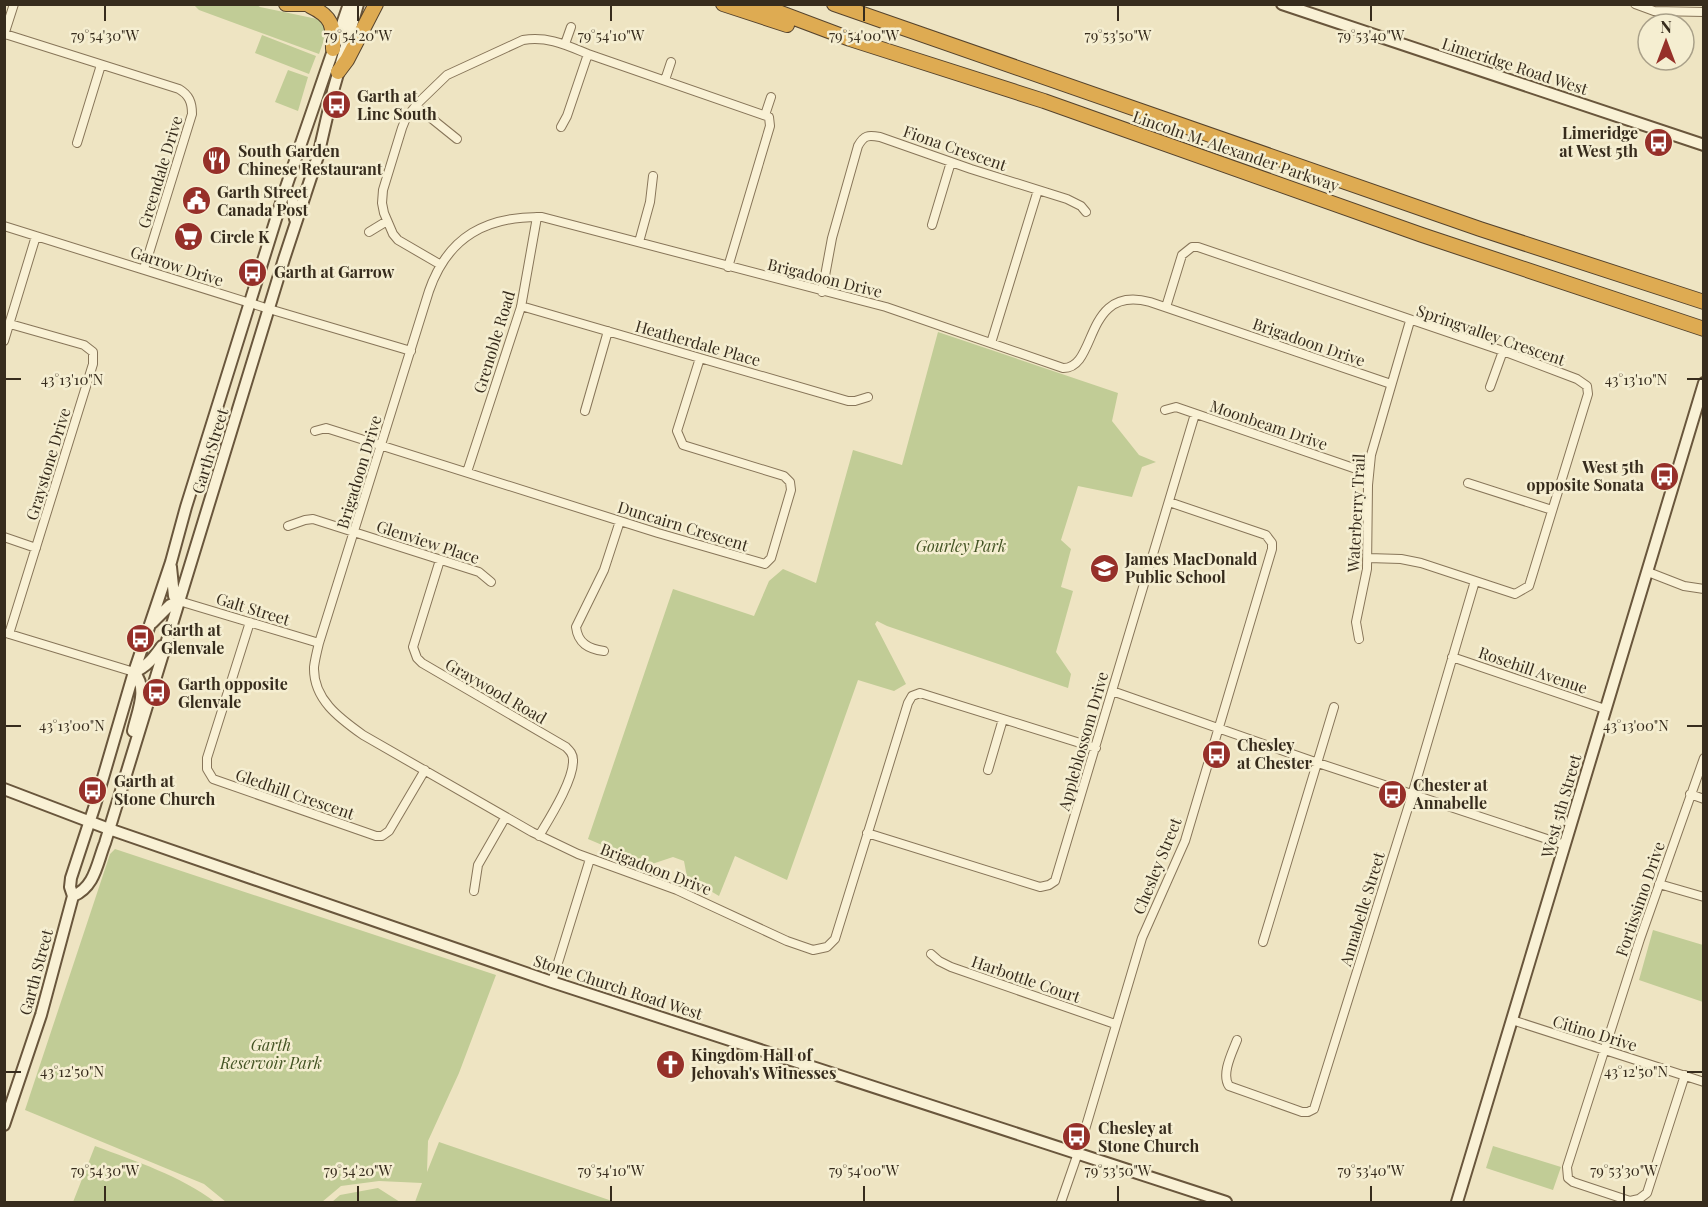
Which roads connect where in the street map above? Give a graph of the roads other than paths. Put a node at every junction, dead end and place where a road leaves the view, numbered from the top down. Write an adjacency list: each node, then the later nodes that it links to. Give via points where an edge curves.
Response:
1 (14, 4): 14 (street)
2 (286, 4): 11 (highway)
3 (349, 4): 17 (main road, Garth Street)
4 (358, 4): 21 (main road, Garth Street)
5 (376, 4): 21 (highway)
6 (723, 4): 15 (highway, via 818,35)
7 (757, 4): 15 (highway, Lincoln M. Alexander Parkway)
8 (834, 4): 47 (highway, Lincoln M. Alexander Parkway, via 1480,229)
9 (1282, 4): 29 (main road, Limeridge Road West)
10 (1635, 4): 12 (street, via 1654,11)
11 (313, 5): 17 (highway, via 331,20)
12 (1704, 12)
13 (571, 27): 16 (street)
14 (5, 34): 20 (street, Greendale Drive)
15 (850, 39): 54 (highway, Lincoln M. Alexander Parkway, via 1044,101 1422,235)
16 (565, 44): 18 (street); 24 (street, via 550,39 523,40 447,75)
17 (333, 49): 32 (main road, Garth Street)
18 (588, 54): 22 (street); 26 (street)
19 (671, 62): 22 (street)
20 (101, 65): 28 (street); 45 (street, Greendale Drive, via 179,89 187,94 192,105)
21 (338, 72): 39 (main road, Garth Street)
22 (665, 80): 25 (street)
23 (771, 97): 25 (street)
24 (416, 106): 27 (street); 36 (street, via 402,128 383,189)
25 (765, 115): 44 (street, via 770,126)
26 (561, 127)
27 (457, 139)
28 (77, 143)
29 (1704, 145)
30 (951, 162): 33 (street, Fiona Crescent); 37 (street); 46 (street, Fiona Crescent, via 880,136 862,137 832,238)
31 (653, 176): 42 (street)
32 (285, 190): 39 (main road, via 294,203); 48 (main road, Garth Street)
33 (1038, 190): 34 (street, Fiona Crescent, via 1073,202); 57 (street)
34 (1086, 212)
35 (537, 217): 42 (street, Brigadoon Drive); 43 (street, Brigadoon Drive, via 511,218 480,228 466,236); 49 (street, Grenoble Road)
36 (387, 221): 40 (street); 43 (street, via 398,240)
37 (932, 225)
38 (4, 226): 41 (street, Garrow Drive)
39 (295, 229): 51 (main road, Garth Street)
40 (369, 232)
41 (36, 236): 45 (street, Garrow Drive); 53 (street)
42 (639, 242): 44 (street, Brigadoon Drive)
43 (441, 266): 58 (street, Brigadoon Drive, via 431,284)
44 (728, 267): 46 (street, Brigadoon Drive)
45 (144, 269): 48 (street, Garrow Drive)
46 (822, 292): 57 (street, Brigadoon Drive, via 886,307)
47 (1704, 302)
48 (250, 303): 51 (street, Garrow Drive); 82 (main road, Garth Street)
49 (521, 306): 55 (street, Heatherdale Place); 70 (street, Grenoble Road)
50 (1166, 307): 52 (street, Springvalley Crescent, via 1182,255 1191,247 1198,247); 57 (street, Brigadoon Drive, via 1137,299 1110,307 1096,323 1079,362 1070,368); 62 (street, Brigadoon Drive)
51 (269, 309): 58 (street, Garrow Drive); 87 (main road, Garth Street)
52 (1410, 321): 59 (street, Springvalley Crescent); 62 (street, Waterberry Trail)
53 (10, 324): 56 (street); 79 (street, Graystone Drive, via 84,345 93,352 93,364)
54 (1704, 329)
55 (608, 330): 60 (street, Heatherdale Place); 66 (street)
56 (4, 341)
57 (991, 343)
58 (411, 351): 69 (street, Brigadoon Drive)
59 (1503, 351): 63 (street); 74 (street, Springvalley Crescent, via 1587,386 1588,394)
60 (700, 358): 64 (street, Heatherdale Place, via 848,401); 75 (street, Duncairn Crescent, via 676,431 678,437 683,445 784,476 790,482 792,490 771,558 765,564 757,563)
61 (1704, 383): 83 (main road, West 5th Street)
62 (1391, 384): 71 (street, Waterberry Trail)
63 (1490, 387)
64 (868, 397)
65 (1165, 410): 67 (street, Moonbeam Drive, via 1176,407)
66 (585, 411)
67 (1195, 414): 71 (street, Moonbeam Drive); 73 (street, Appleblossom Drive)
68 (315, 431): 69 (street, Duncairn Crescent, via 326,428)
69 (381, 446): 70 (street, Duncairn Crescent); 77 (street, Brigadoon Drive)
70 (467, 472): 75 (street, Duncairn Crescent)
71 (1368, 473): 80 (street, Waterberry Trail)
72 (1468, 483): 74 (street)
73 (1169, 502): 97 (street, Appleblossom Drive); 101 (street, Chesley Street, via 1266,535 1272,543)
74 (1552, 510): 84 (street, Springvalley Crescent, via 1529,586 1515,594)
75 (620, 521): 94 (street, via 604,570 576,627 581,642)
76 (288, 526): 77 (street, Glenview Place, via 313,519)
77 (354, 533): 81 (street, Glenview Place); 93 (street, Brigadoon Drive)
78 (4, 537): 79 (street)
79 (36, 548): 91 (street, Graystone Drive)
80 (1368, 558): 84 (street, Springvalley Crescent, via 1414,561); 92 (street, Waterberry Trail, via 1356,622)
81 (440, 560): 85 (street, Glenview Place, via 479,572); 116 (street, Graywood Road, via 413,647 417,658 566,747 572,756 561,796)
82 (171, 562): 87 (main road, via 174,596); 89 (main road, Garth Street)
83 (1647, 572): 86 (street); 99 (main road, West 5th Street)
84 (1474, 581): 95 (street, Annabelle Street)
85 (491, 582)
86 (1704, 590)
87 (179, 601): 88 (street, Galt Street); 89 (main road); 90 (main road, Garth Street)
88 (250, 622): 93 (street, Galt Street); 105 (street, Gledhill Crescent, via 207,758 207,769 213,779 381,836 389,831)
89 (148, 628): 96 (main road, Garth Street)
90 (170, 630): 96 (main road, via 149,663); 107 (main road, Garth Street)
91 (7, 633): 96 (street)
92 (1359, 639)
93 (319, 643): 105 (street, Brigadoon Drive, via 314,668 328,707 363,735)
94 (604, 651)
95 (1452, 657): 99 (street, Rosehill Avenue); 110 (street, Annabelle Street)
96 (134, 672): 107 (main road, via 142,686); 113 (main road, Garth Street)
97 (1112, 691): 101 (street); 102 (street, Appleblossom Drive)
98 (1334, 707): 104 (street)
99 (1605, 709): 117 (main road, West 5th Street)
100 (1003, 718): 102 (street, Brigadoon Drive); 106 (street); 115 (street, Brigadoon Drive, via 920,693 912,696)
101 (1219, 729): 104 (street); 127 (street, Chesley Street, via 1185,841 1142,938)
102 (1096, 748): 115 (street, Appleblossom Drive, via 1057,876 1049,885 1035,886)
103 (1704, 758): 109 (street, Fortissimo Drive)
104 (1318, 763): 110 (street); 123 (street)
105 (425, 770): 112 (street, Brigadoon Drive)
106 (988, 770)
107 (126, 773): 114 (main road, Garth Street)
108 (4, 789): 113 (main road, Stone Church Road West)
109 (1690, 794): 111 (street); 119 (street, Fortissimo Drive)
110 (1412, 795): 117 (street); 128 (street, Annabelle Street, via 1314,1109 1302,1112 1229,1086 1226,1074)
111 (1704, 799)
112 (505, 818): 116 (street, Brigadoon Drive); 120 (street, via 478,865)
113 (90, 821): 114 (main road, Stone Church Road West); 121 (main road, Garth Street, via 71,878)
114 (109, 829): 121 (main road, Garth Street, via 90,885); 125 (main road, Stone Church Road West)
115 (867, 833): 118 (street, Brigadoon Drive, via 835,939 813,950 773,936 677,890)
116 (539, 836): 118 (street, Brigadoon Drive)
117 (1565, 845): 126 (main road, West 5th Street)
118 (590, 859): 125 (street)
119 (1659, 884): 122 (street); 129 (street, Fortissimo Drive)
120 (474, 891)
121 (73, 896): 132 (main road, Garth Street, via 41,1015)
122 (1704, 897)
123 (1263, 942)
124 (931, 954): 127 (street, Harbottle Court, via 951,967)
125 (552, 982): 133 (main road, Stone Church Road West)
126 (1512, 1020): 129 (street, Citino Drive); 136 (main road, West 5th Street)
127 (1115, 1024): 133 (street, Chesley Street)
128 (1237, 1040)
129 (1605, 1050): 130 (street, Citino Drive); 130 (street, Fortissimo Drive, via 1567,1173 1573,1182 1630,1201 1647,1193)
130 (1685, 1076): 131 (street, Citino Drive)
131 (1704, 1082)
132 (4, 1125)
133 (1078, 1153): 134 (street, Chesley Street); 135 (main road, Stone Church Road West)
134 (1061, 1203)
135 (1226, 1203)
136 (1457, 1203)

